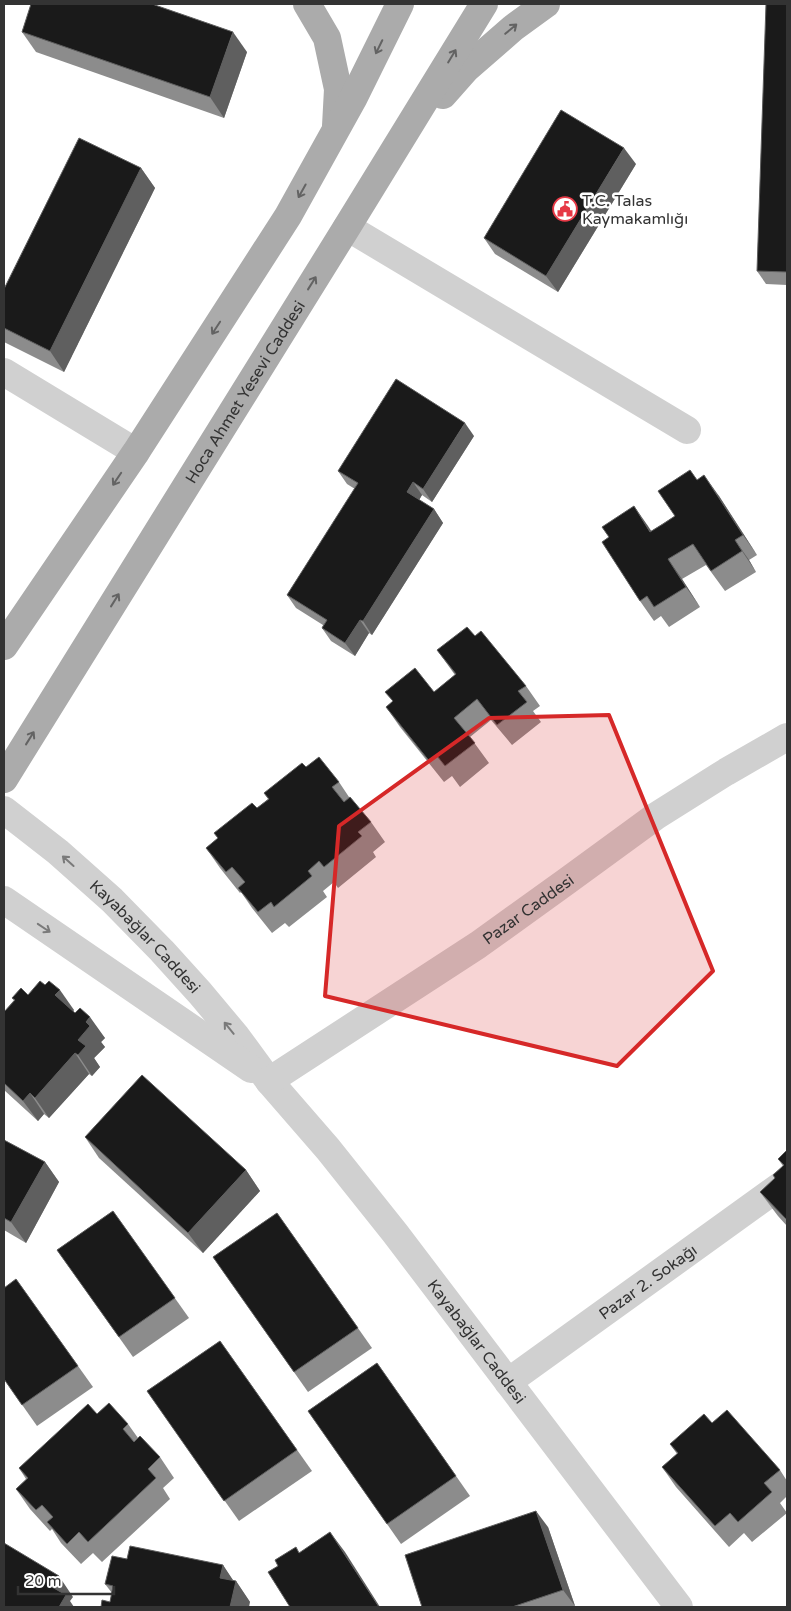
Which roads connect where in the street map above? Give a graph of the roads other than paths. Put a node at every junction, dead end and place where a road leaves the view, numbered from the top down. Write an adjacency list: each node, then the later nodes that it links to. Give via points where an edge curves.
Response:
1 (307, 4): 5 (main road, via 327,38 338,89)
2 (400, 4): 5 (main road, one-way to 5)
3 (484, 4): 6 (main road, Hoca Ahmet Yesevi Caddesi, one-way to 3)
4 (546, 4): 6 (main road, one-way to 4, via 466,69)
5 (336, 131): 10 (main road, one-way to 10, via 288,216)
6 (393, 153): 7 (main road, Hoca Ahmet Yesevi Caddesi)
7 (347, 227): 9 (street); 13 (main road, Hoca Ahmet Yesevi Caddesi, one-way to 7)
8 (4, 372): 10 (street)
9 (687, 430)
10 (136, 452): 11 (main road, one-way to 11)
11 (4, 646)
12 (787, 737): 16 (street, Pazar Caddesi, via 656,816 478,945)
13 (4, 779)
14 (4, 810): 16 (street, Kayabağlar Caddesi, one-way to 14, via 236,1036 162,951 112,900)
15 (4, 900): 16 (street, Kayabağlar Caddesi, one-way to 16)
16 (269, 1081): 18 (street, Kayabağlar Caddesi, via 395,1233)
17 (787, 1180): 18 (street, Pazar 2. Sokağı)
18 (508, 1382): 19 (street, Kayabağlar Caddesi)
19 (679, 1607)

